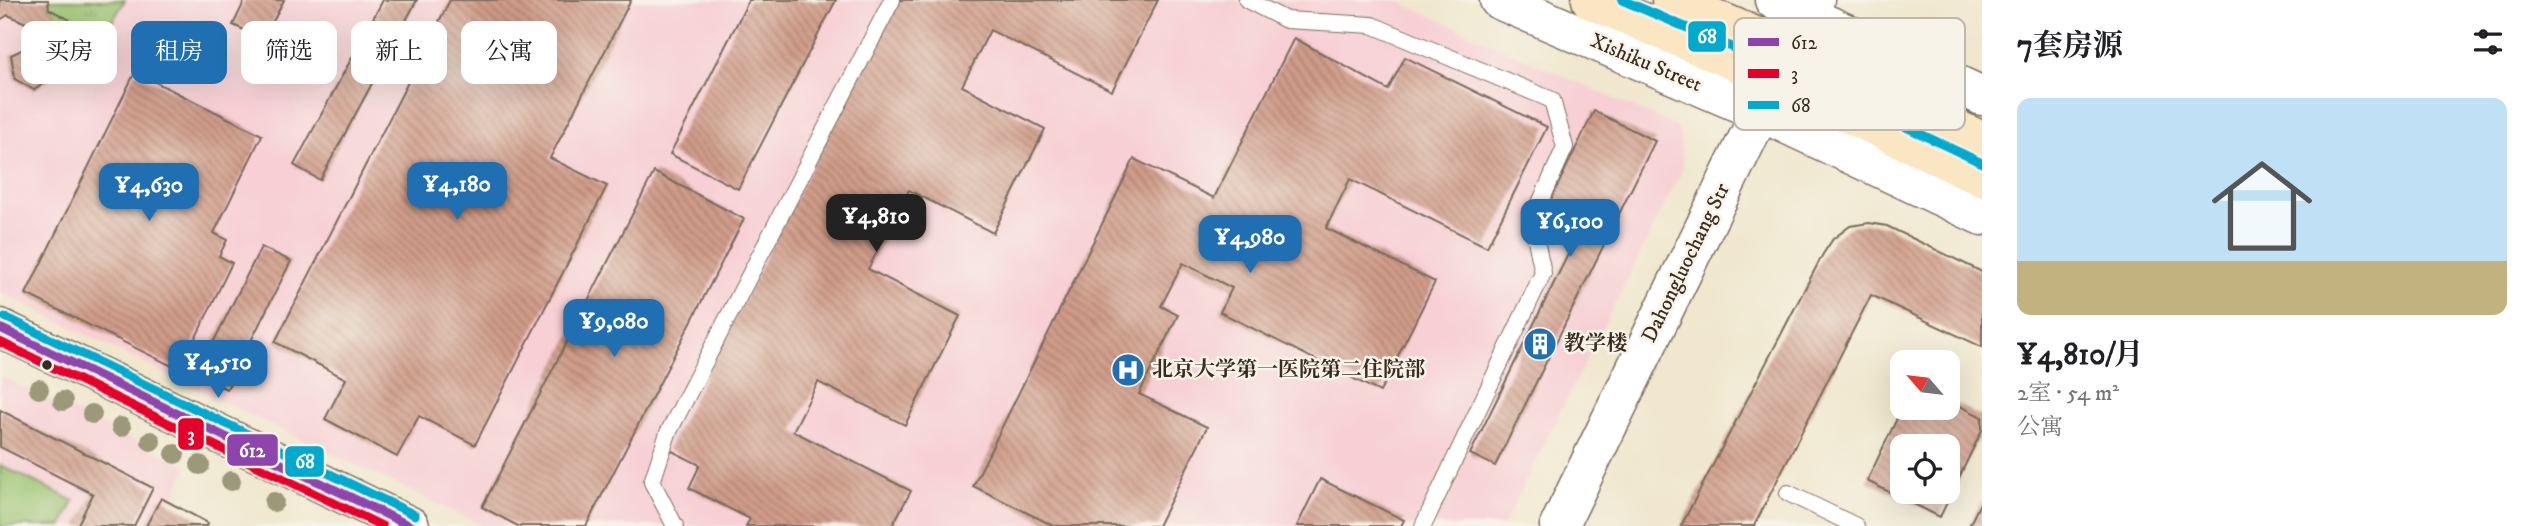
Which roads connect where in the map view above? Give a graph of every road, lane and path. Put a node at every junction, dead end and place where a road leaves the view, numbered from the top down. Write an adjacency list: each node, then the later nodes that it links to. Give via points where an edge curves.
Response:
1 (892, 0): 23 (lane, via 668,433 652,482)
2 (1247, 0): 24 (lane, via 1286,20 1372,25 1552,100 1565,147 1532,221 1543,273)
3 (1499, 0): 10 (street, Xishiku Street)
4 (1591, 0): 9 (main road, Xishiku Street)
5 (1671, 0): 8 (main road)
6 (1799, 5): 7 (street)
7 (1825, 18)
8 (1734, 48)
9 (1734, 62)
10 (1734, 68)
11 (1965, 88): 12 (street)
12 (1982, 96)
13 (1751, 130): 25 (street, Dahongluochang Str)
14 (1851, 130): 19 (street, Xishiku Street)
15 (1882, 130): 18 (main road, Xishiku Street)
16 (1945, 130): 17 (main road)
17 (1982, 141)
18 (1982, 177)
19 (1982, 216)
20 (0, 328): 22 (street)
21 (1788, 493): 26 (lane)
22 (398, 523)
23 (676, 526)
24 (1423, 526)
25 (1559, 526)
26 (1856, 526)

